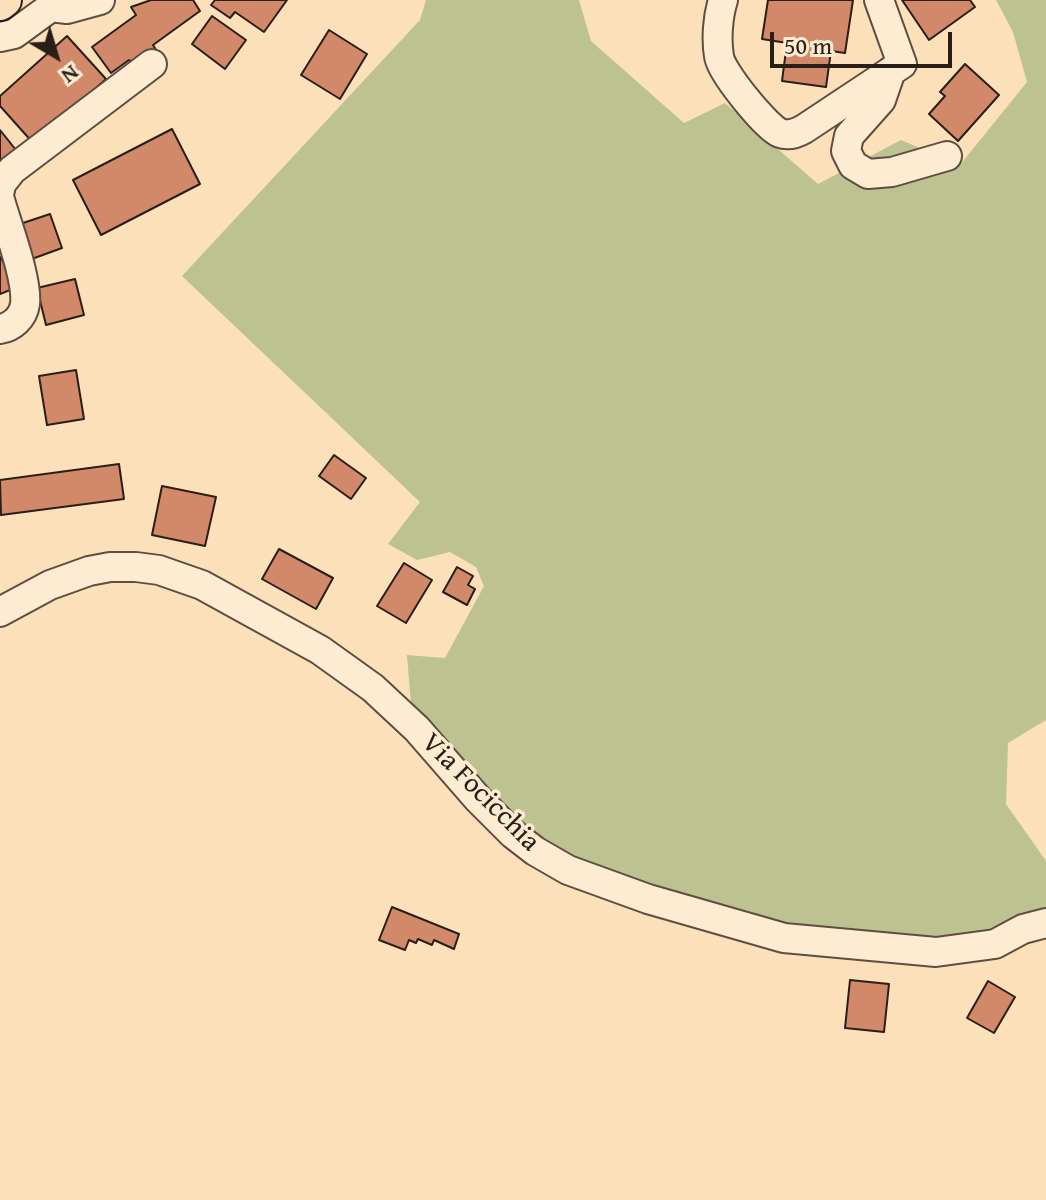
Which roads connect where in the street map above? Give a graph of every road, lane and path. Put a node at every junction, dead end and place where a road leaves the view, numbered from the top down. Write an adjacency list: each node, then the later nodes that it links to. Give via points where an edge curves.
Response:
1 (100, 0): 4 (street, via 67,9 51,7 14,34)
2 (723, 0): 6 (street, via 718,58 781,133 796,133)
3 (879, 0): 6 (street, via 902,64)
4 (0, 37)
5 (152, 64): 8 (street, via 12,170)
6 (891, 71): 7 (street, via 881,100 849,136 846,151 853,165 868,174 892,172)
7 (947, 156)
8 (0, 190)
9 (0, 200): 10 (street, via 25,299 20,317)
10 (0, 329)
11 (0, 612): 12 (street, Via Focicchia, via 50,585 110,567 159,570 202,585 320,650 373,688 535,851 568,870 648,899 784,938 936,952 995,944)
12 (1046, 923)

